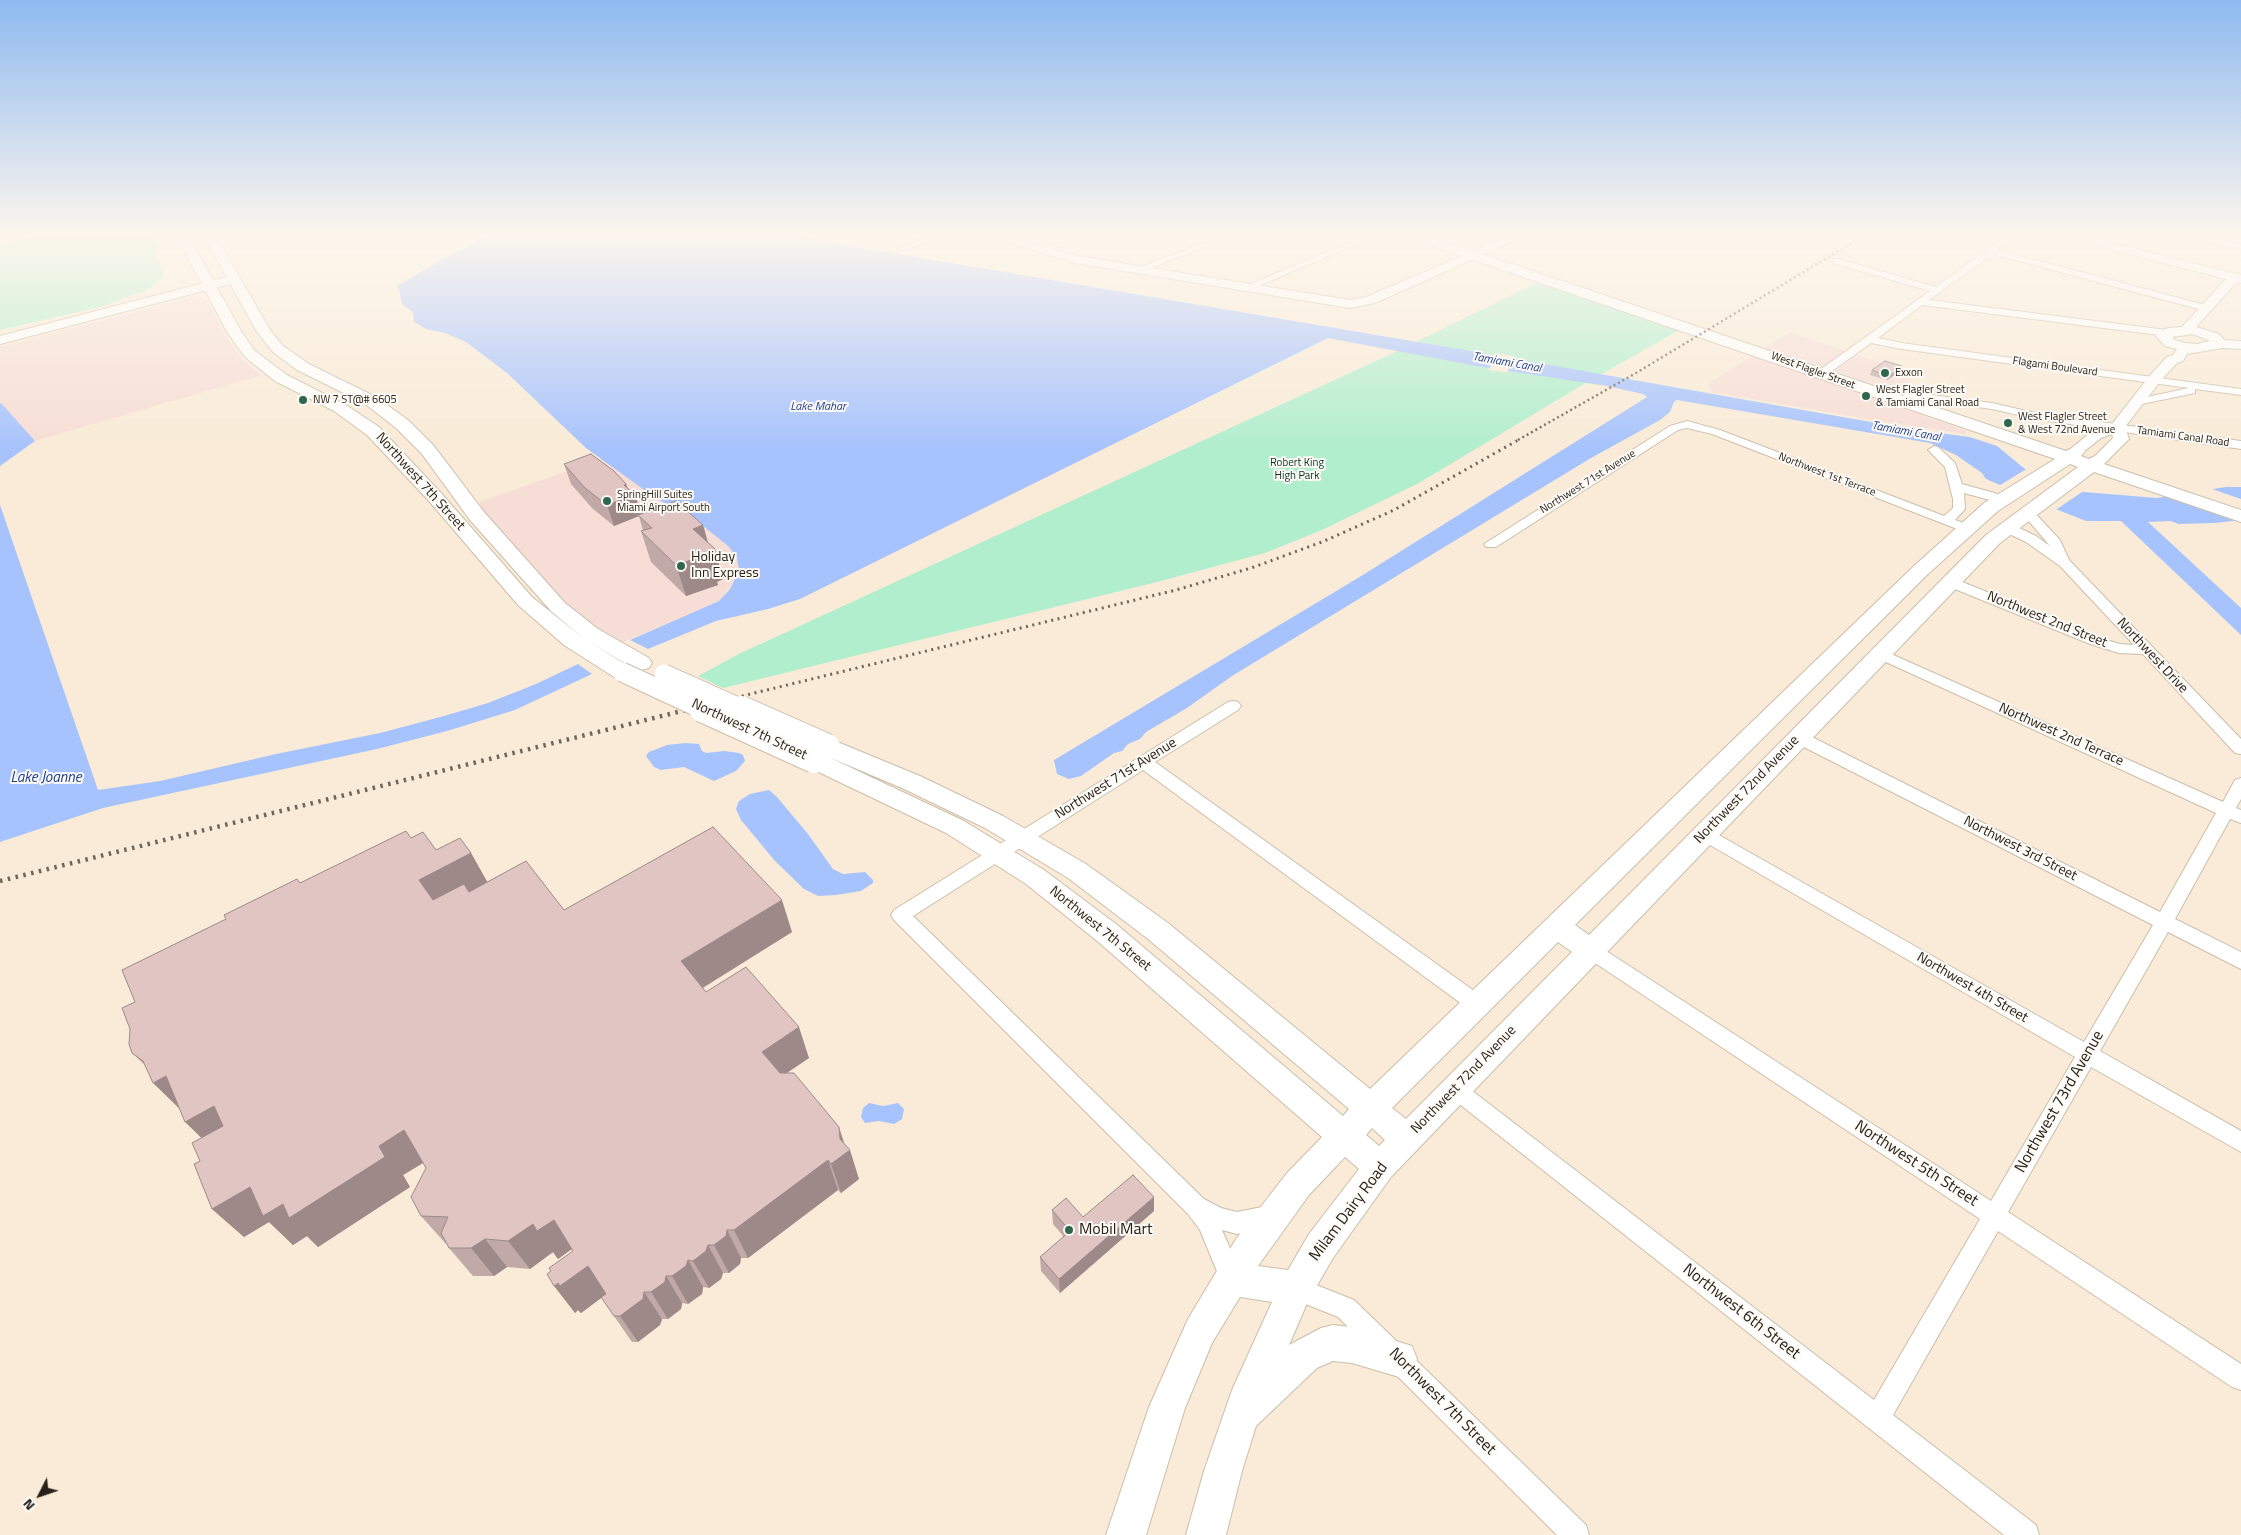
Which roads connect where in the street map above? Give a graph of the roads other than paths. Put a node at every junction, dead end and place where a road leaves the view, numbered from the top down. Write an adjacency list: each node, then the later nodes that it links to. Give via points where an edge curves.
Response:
1 (138, 307): 14 (street)
2 (221, 307): 50 (main road, Northwest 7th Street, via 250,354 281,378 340,408 373,431 525,601 571,640)
3 (250, 307): 50 (main road, Northwest 7th Street, via 278,349 303,367 361,395 391,415 428,450 482,522 558,607)
4 (1637, 307): 18 (main road, West Flagler Street)
5 (1913, 307): 13 (street)
6 (1957, 307): 10 (street)
7 (2201, 307): 8 (street)
8 (2206, 308): 9 (street)
9 (2191, 325): 11 (street); 12 (street)
10 (2126, 328): 11 (street)
11 (2167, 338): 16 (street); 17 (street, via 2173,349 2169,356)
12 (2210, 338): 15 (street); 16 (street)
13 (1868, 339): 18 (street); 19 (street, Flagami Boulevard)
14 (0, 340)
15 (2241, 344)
16 (2190, 348): 17 (street)
17 (2172, 360): 19 (street)
18 (1825, 371): 22 (main road, West Flagler Street); 28 (main road, West Flagler Street)
19 (2154, 380): 20 (street, Flagami Boulevard); 23 (street)
20 (2218, 389): 21 (street, Flagami Boulevard); 23 (street, via 2180,392)
21 (2241, 392)
22 (1909, 395): 24 (main road, West Flagler Street); 25 (street, Tamiami Canal Road, via 1992,406)
23 (2137, 402): 27 (street)
24 (1957, 411): 25 (street, Tamiami Canal Road); 31 (main road, West Flagler Street)
25 (2035, 416): 27 (street, Tamiami Canal Road)
26 (1687, 424): 40 (street, Northwest 1st Terrace, via 1716,432); 43 (street, Northwest 71st Avenue, via 1674,428)
27 (2117, 427): 29 (street, Tamiami Canal Road); 31 (street, via 2096,435); 32 (street, via 2120,439)
28 (1999, 434): 31 (main road, West Flagler Street); 33 (main road, via 2037,454 2043,463)
29 (2241, 445)
30 (1934, 450): 35 (street, via 1951,466)
31 (2072, 454): 32 (main road, West Flagler Street); 33 (main road)
32 (2097, 462): 34 (main road, West Flagler Street); 38 (main road, Northwest 72nd Avenue)
33 (2042, 473): 36 (main road)
34 (2149, 479): 37 (main road, West Flagler Street); 39 (main road, West Flagler Street)
35 (1957, 487): 36 (street); 40 (street, via 1959,509)
36 (2004, 497): 41 (main road)
37 (2241, 504)
38 (2032, 509): 42 (main road, Northwest 72nd Avenue); 44 (street, Northwest Drive)
39 (2241, 516)
40 (1946, 521): 41 (street, Northwest 1st Terrace)
41 (1965, 528): 42 (main road); 45 (main road)
42 (1999, 533): 44 (street, Northwest Drive, via 2031,539); 46 (main road, Northwest 72nd Avenue)
43 (1490, 544)
44 (2065, 563): 48 (street, Northwest Drive)
45 (1921, 570): 46 (main road); 47 (main road)
46 (1950, 582): 48 (street, Northwest 2nd Street, via 2094,641 2119,648); 49 (main road, Northwest 72nd Avenue)
47 (1850, 640): 49 (main road); 52 (main road)
48 (2146, 650): 54 (street, Northwest Drive)
49 (1880, 654): 53 (main road, Northwest 72nd Avenue); 57 (street, Northwest 2nd Terrace)
50 (631, 667): 60 (main road, Northwest 7th Street, bridge, via 821,753 952,801)
51 (1233, 706): 55 (street, Northwest 71st Avenue)
52 (1765, 722): 53 (main road); 58 (main road)
53 (1798, 737): 59 (main road, Northwest 72nd Avenue); 61 (street, Northwest 3rd Street)
54 (2241, 749)
55 (1144, 762): 60 (street, Northwest 71st Avenue); 65 (street)
56 (2241, 784): 57 (street, Northwest 73rd Avenue)
57 (2234, 814): 61 (street, Northwest 73rd Avenue)
58 (1670, 815): 59 (main road); 62 (main road)
59 (1704, 834): 63 (main road, Northwest 72nd Avenue); 66 (street, Northwest 4th Street)
60 (1011, 846): 68 (main road, Northwest 7th Street, via 1118,900); 69 (main road, Northwest 7th Street, via 1055,892); 73 (street, Northwest 71st Avenue, via 900,914)
61 (2164, 922): 64 (street, Northwest 3rd Street); 66 (street, Northwest 73rd Avenue)
62 (1556, 926): 63 (main road); 65 (main road)
63 (1590, 950): 67 (main road, Northwest 72nd Avenue); 75 (street, Northwest 5th Street)
64 (2241, 961)
65 (1477, 1004): 68 (main road)
66 (2087, 1054): 71 (street, Northwest 4th Street); 75 (street, Northwest 73rd Avenue)
67 (1455, 1089): 70 (main road, Northwest 72nd Avenue); 81 (street, Northwest 6th Street)
68 (1371, 1108): 69 (main road); 70 (main road, Northwest 7th Street)
69 (1344, 1136): 72 (main road, Northwest 7th Street); 74 (main road)
70 (1407, 1139): 72 (main road, Milam Dairy Road)
71 (2241, 1142)
72 (1380, 1167): 77 (main road, Milam Dairy Road, via 1321,1246)
73 (1196, 1206): 74 (street, via 1216,1218 1237,1223); 76 (street, via 1208,1223)
74 (1273, 1216): 76 (main road)
75 (1994, 1216): 79 (street, Northwest 5th Street); 81 (street, Northwest 73rd Avenue)
76 (1231, 1278): 77 (main road); 82 (main road, via 1200,1331 1166,1407)
77 (1296, 1289): 78 (street, Northwest 7th Street, via 1346,1308); 80 (main road, Milam Dairy Road, via 1261,1362)
78 (1399, 1359): 80 (main road, via 1352,1345 1333,1343 1321,1346 1304,1355); 84 (street, Northwest 7th Street)
79 (2241, 1378)
80 (1239, 1418): 83 (main road, Milam Dairy Road)
81 (1877, 1419): 85 (street, Northwest 6th Street)
82 (1126, 1535)
83 (1206, 1535)
84 (1576, 1535)
85 (2026, 1535)

